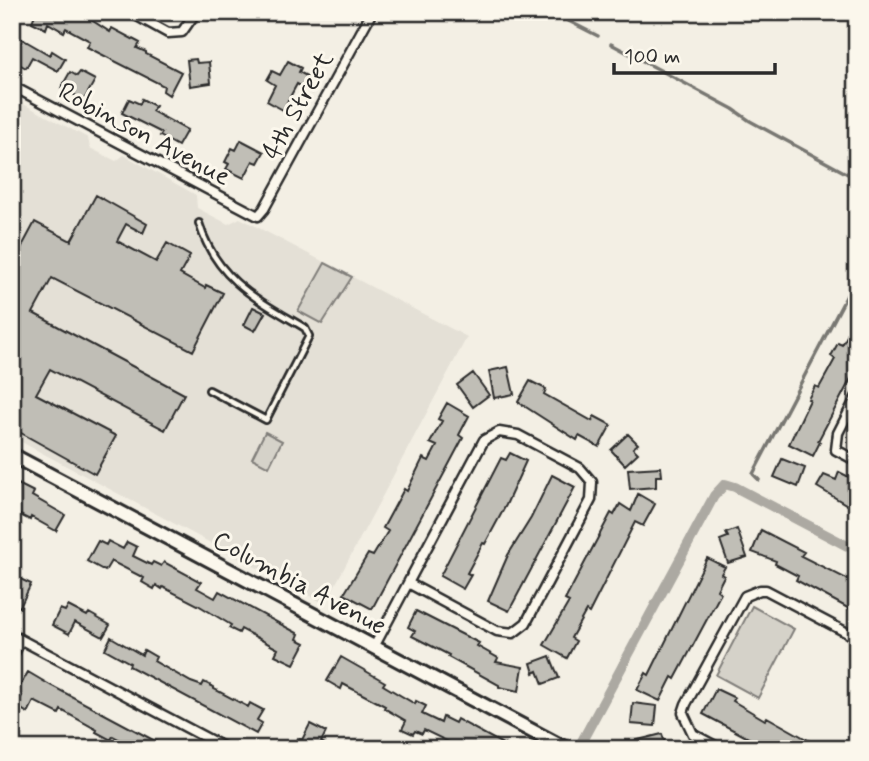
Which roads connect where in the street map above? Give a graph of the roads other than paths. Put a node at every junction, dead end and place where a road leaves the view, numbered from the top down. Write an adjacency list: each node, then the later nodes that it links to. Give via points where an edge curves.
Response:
1 (130, 12): 2 (street, via 168,33 182,32)
2 (196, 12)
3 (372, 12): 5 (street, 4th Street)
4 (12, 86): 5 (street, Robinson Avenue)
5 (258, 216)
6 (199, 223): 9 (lane, via 204,240 227,274 244,291 305,328 309,336 266,421)
7 (12, 224): 8 (lane)
8 (12, 237)
9 (209, 390)
10 (857, 396): 12 (street, via 838,433 836,450)
11 (12, 455): 17 (street, Columbia Avenue)
12 (857, 461)
13 (408, 583): 13 (street, via 497,631 513,633 527,621 591,500 592,482 580,468 518,435 499,432 484,440); 17 (street)
14 (12, 635): 16 (street)
15 (857, 638): 21 (street, via 766,590 745,596 683,713 693,734)
16 (22, 639): 18 (street); 19 (street)
17 (374, 647): 20 (street, Columbia Avenue)
18 (12, 657)
19 (227, 749)
20 (566, 749)
21 (721, 749)

